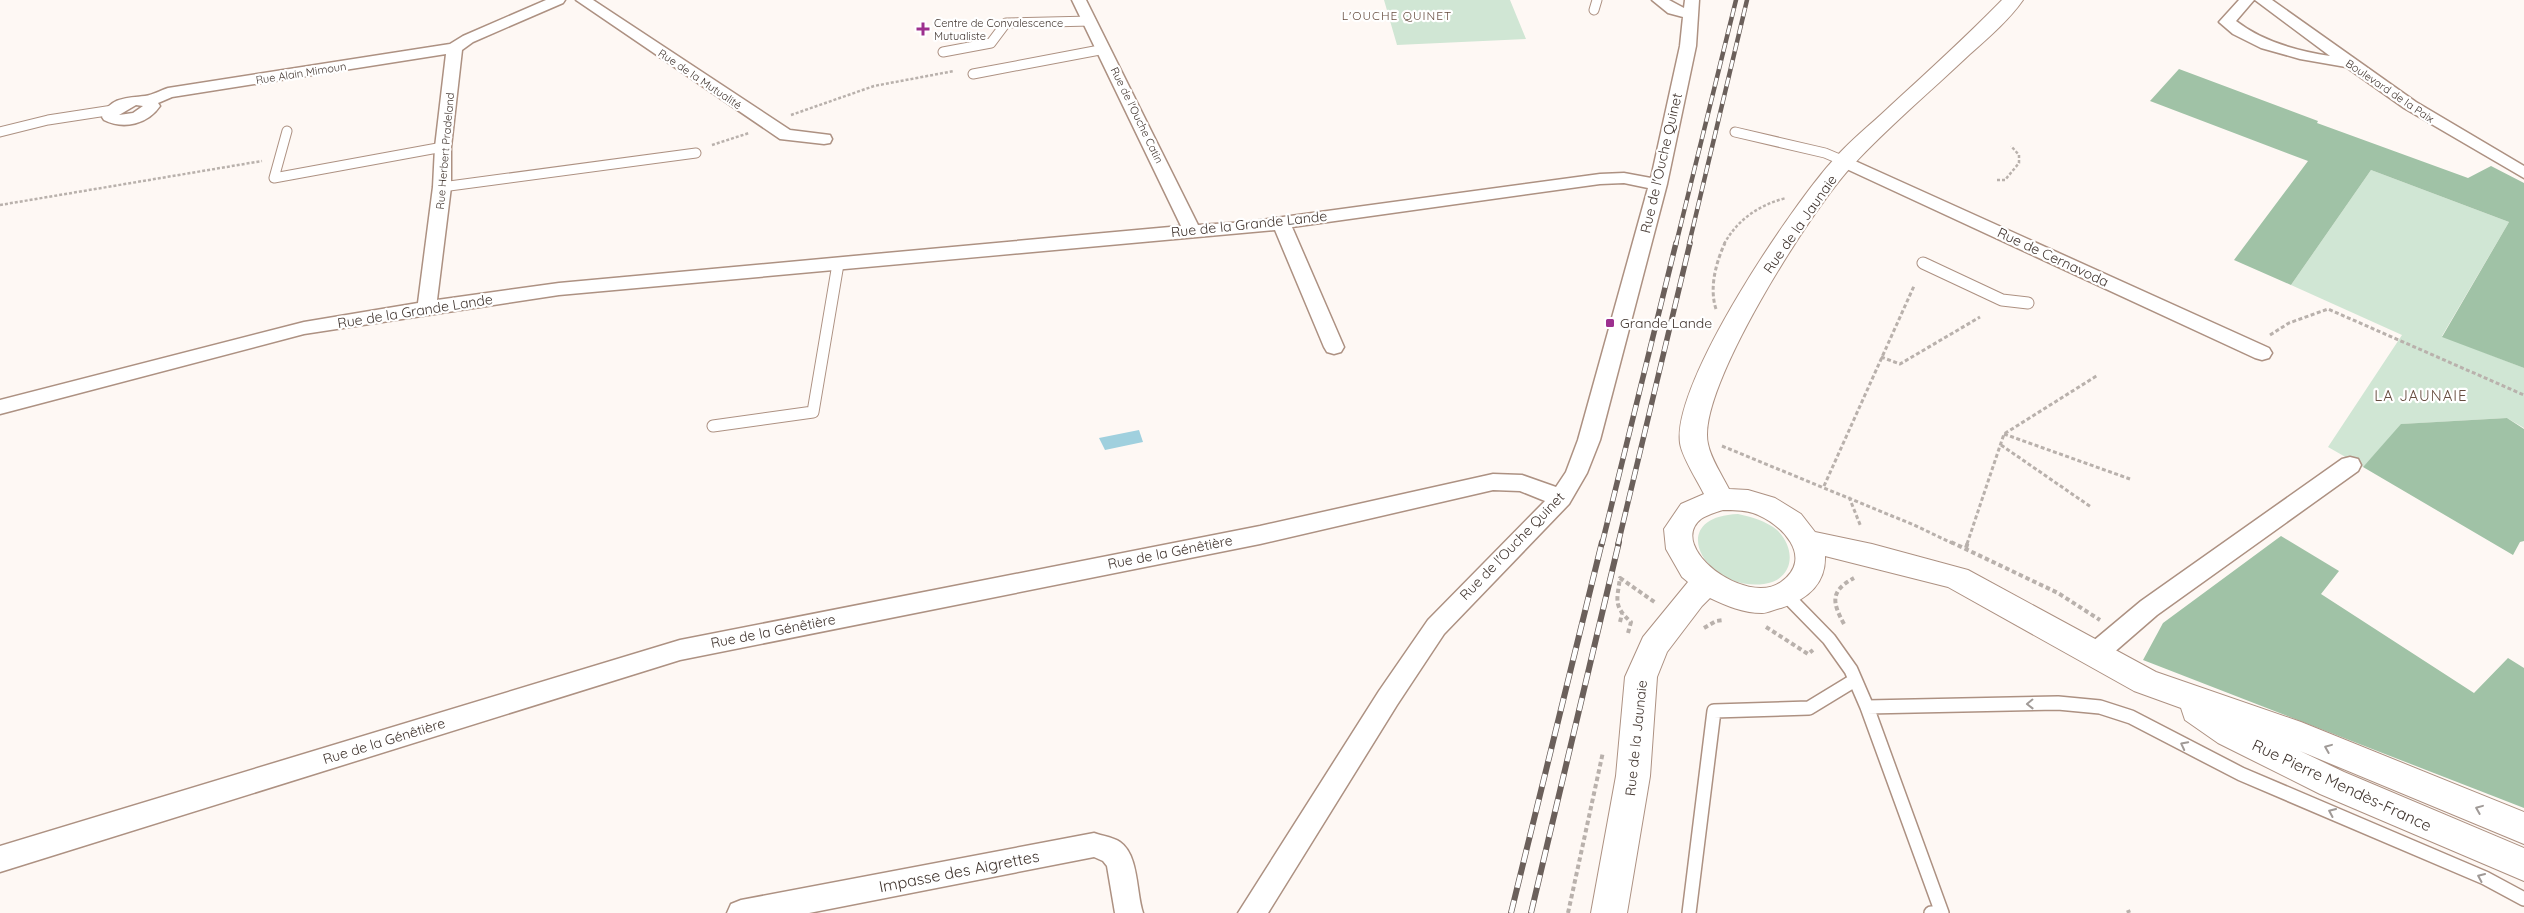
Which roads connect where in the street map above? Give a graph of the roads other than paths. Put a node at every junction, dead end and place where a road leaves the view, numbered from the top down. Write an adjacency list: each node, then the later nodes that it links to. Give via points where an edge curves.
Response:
1 (558, 0): 12 (street, via 468,38)
2 (584, 0): 21 (street, Rue de la Mutualité, via 786,135)
3 (1079, 0): 11 (street, Rue de l'Ouche Catin)
4 (1597, 0): 10 (lane)
5 (1659, 0): 9 (street, Rue de l'Ouche Quinet, via 1673,10)
6 (2013, 0): 24 (main road, Rue de la Jaunaie)
7 (2247, 0): 15 (street, via 2227,22 2239,33 2312,58)
8 (2262, 0): 15 (street, Boulevard de la Paix)
9 (1692, 8): 26 (street, Rue de l'Ouche Quinet, via 1688,46)
10 (1594, 10)
11 (1091, 21): 13 (street, Rue de l'Ouche Catin); 14 (lane, via 1006,23 991,42)
12 (454, 48): 17 (street, Rue Alain Mimoun, via 168,94 148,101 134,100); 22 (street, Rue Herbert Pradeland)
13 (1105, 49): 16 (lane); 29 (street, Rue de l'Ouche Catin)
14 (943, 52)
15 (2348, 62): 25 (street, Boulevard de la Paix, via 2431,118)
16 (973, 74)
17 (113, 110): 19 (lane, via 48,120)
18 (287, 130): 22 (lane, via 274,178)
19 (0, 132)
20 (1735, 132): 24 (lane)
21 (824, 139)
22 (443, 148): 27 (street, Rue Herbert Pradeland)
23 (696, 153): 27 (lane)
24 (1844, 161): 35 (street, Rue de Cernavoda); 40 (main road, Rue de la Jaunaie, via 1817,193 1744,307 1703,390 1694,423 1694,444)
25 (2524, 173)
26 (1658, 184): 28 (street, Rue de la Grande Lande, via 1624,178 1600,179); 39 (street, Rue de l'Ouche Quinet, via 1589,440 1576,474)
27 (442, 188): 33 (street, Rue Herbert Pradeland)
28 (1281, 223): 29 (street, Rue de la Grande Lande); 34 (street)
29 (1192, 230): 31 (street, Rue de la Grande Lande)
30 (1923, 263): 32 (lane, via 2002,300)
31 (838, 264): 33 (street, Rue de la Grande Lande, via 559,289); 37 (lane, via 813,412)
32 (2028, 304)
33 (427, 308): 36 (street, Rue de la Grande Lande, via 304,328)
34 (1334, 347)
35 (2259, 351)
36 (0, 407)
37 (713, 426)
38 (2350, 465): 44 (street, via 2148,608)
39 (1561, 498): 49 (street, Rue de la Génêtière, via 1522,483 1493,482 1260,535 680,650); 54 (street, Rue de l'Ouche Quinet, via 1436,627)
40 (1720, 499): 41 (main road, via 1749,501 1770,509 1789,520); 42 (main road, via 1694,508 1680,526 1678,537 1685,561)
41 (1806, 542): 43 (main road, via 1811,557 1809,572 1801,586); 44 (main road, Rue Pierre Mendès-France, via 1872,555 1958,578)
42 (1707, 583): 43 (main road, via 1747,599); 55 (main road, Rue de la Jaunaie, via 1691,597 1654,646 1641,677 1633,776)
43 (1786, 595): 45 (lane, via 1828,639)
44 (2095, 654): 46 (main road, Rue Pierre Mendès-France)
45 (1855, 680): 47 (lane); 56 (lane, via 1809,708 1714,711)
46 (2168, 691): 48 (main road, Rue Pierre Mendès-France, one-way to 46, via 2289,732); 50 (main road, Rue Pierre Mendès-France, via 2230,733 2392,809)
47 (1867, 707): 51 (lane, one-way to 47, via 2485,878 2241,774 2131,717 2100,707 2058,703); 57 (lane, via 1942,913)
48 (2524, 828)
49 (0, 859)
50 (2524, 865)
51 (2524, 899)
52 (741, 913): 53 (street, Impasse des Aigrettes, via 1094,845 1112,852 1121,868)
53 (1129, 913)
54 (1252, 913)
55 (1609, 913)
56 (1689, 913)
57 (1931, 913)

